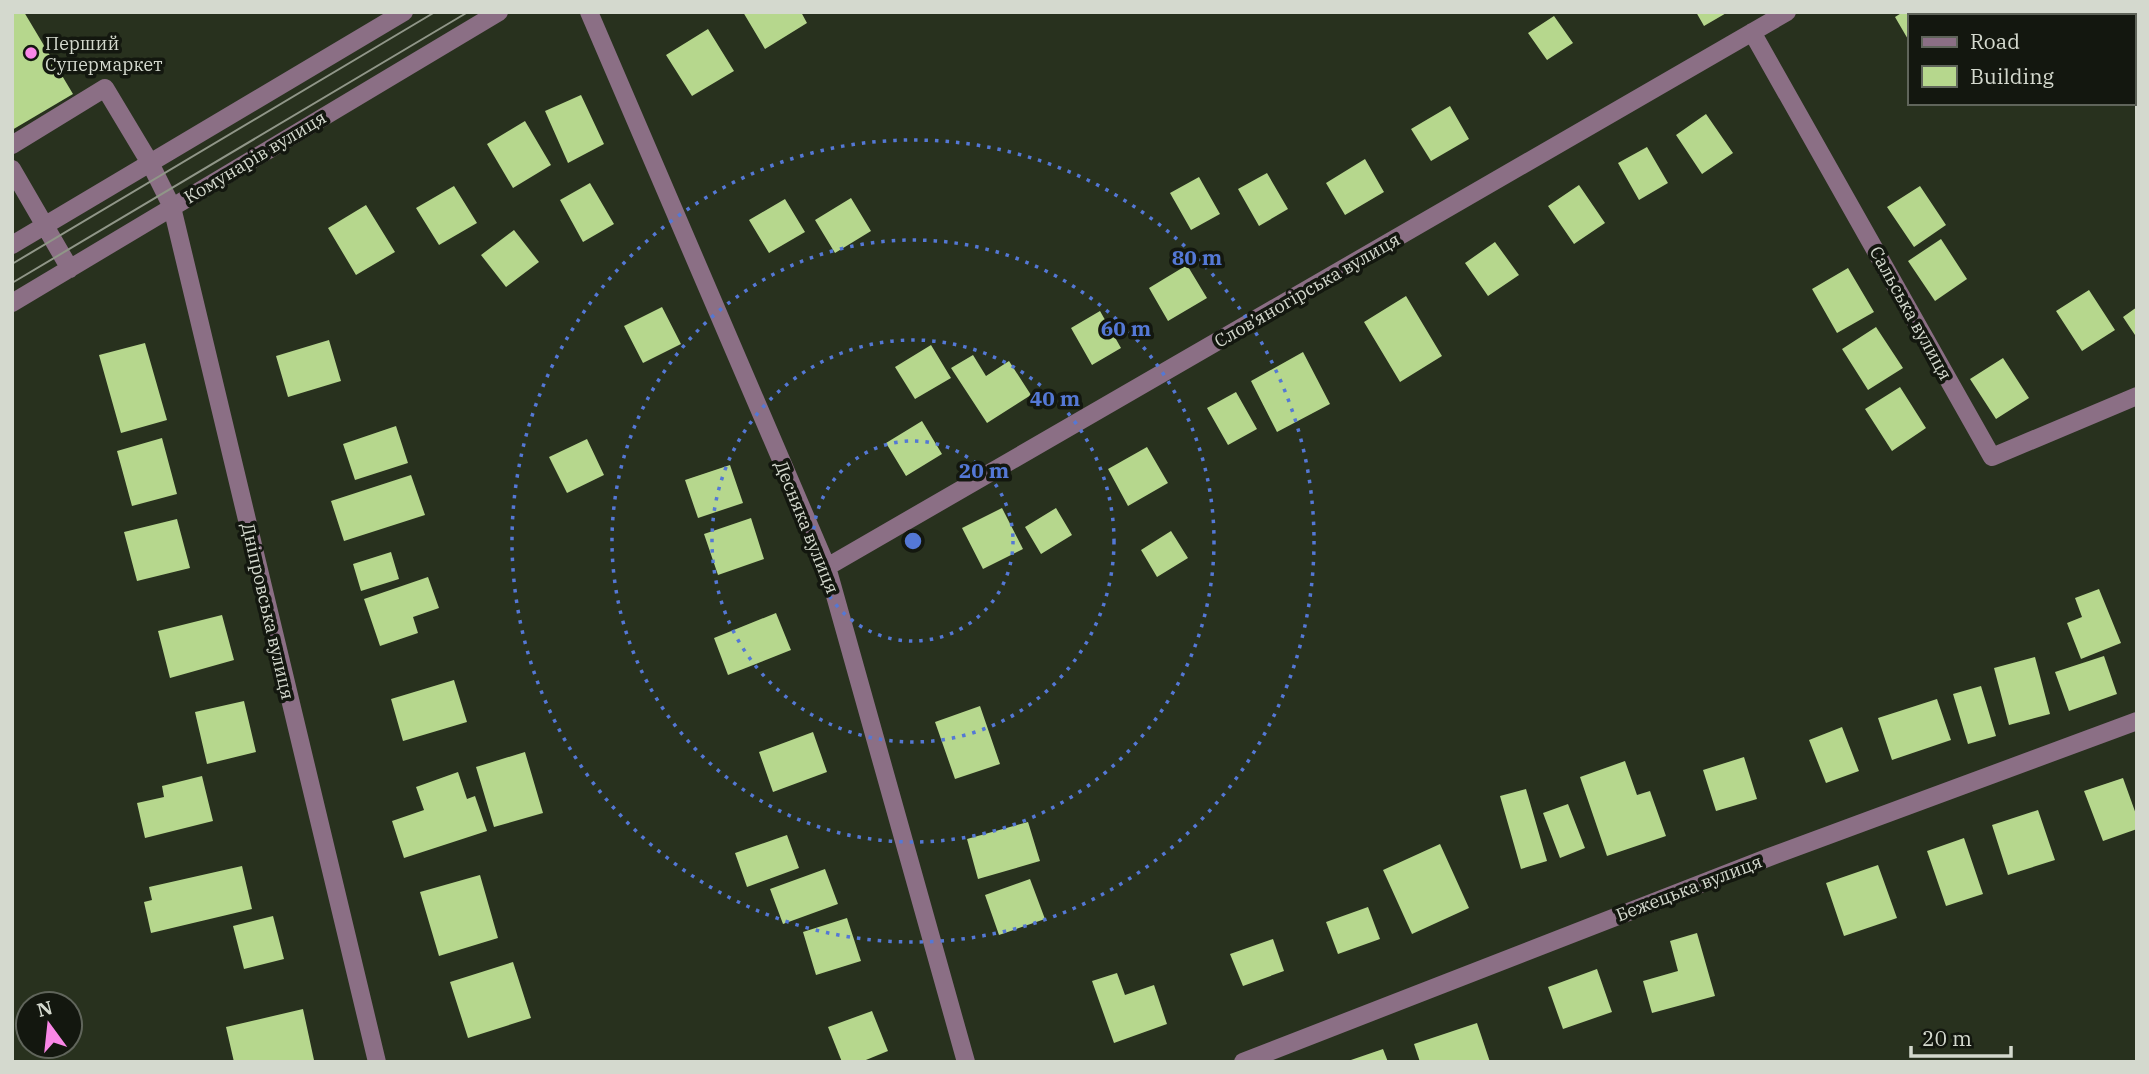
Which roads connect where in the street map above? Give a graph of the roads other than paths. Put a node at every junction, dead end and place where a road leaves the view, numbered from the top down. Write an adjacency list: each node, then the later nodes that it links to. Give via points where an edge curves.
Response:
1 (404, 12): 7 (street)
2 (499, 12): 9 (street, Комунарів вулиця)
3 (589, 12): 15 (street, Десняка вулиця)
4 (1787, 12): 5 (street, Слов’яногірська вулиця)
5 (1752, 33): 14 (street, Сальська вулиця, via 1992,457); 15 (street, Слов’яногірська вулиця)
6 (12, 145): 7 (street, Дніпровська вулиця, via 105,88)
7 (149, 163): 9 (street, Дніпровська вулиця); 10 (street)
8 (12, 169): 10 (street)
9 (172, 207): 12 (street, Комунарів вулиця); 17 (street, Дніпровська вулиця)
10 (45, 226): 11 (street); 12 (street)
11 (12, 245)
12 (70, 269): 13 (street, Комунарів вулиця)
13 (12, 303)
14 (2137, 396)
15 (827, 567): 18 (street, Десняка вулиця)
16 (2137, 721): 19 (street, Бежецька вулиця, via 1767,858)
17 (377, 1062)
18 (966, 1062)
19 (1243, 1062)

